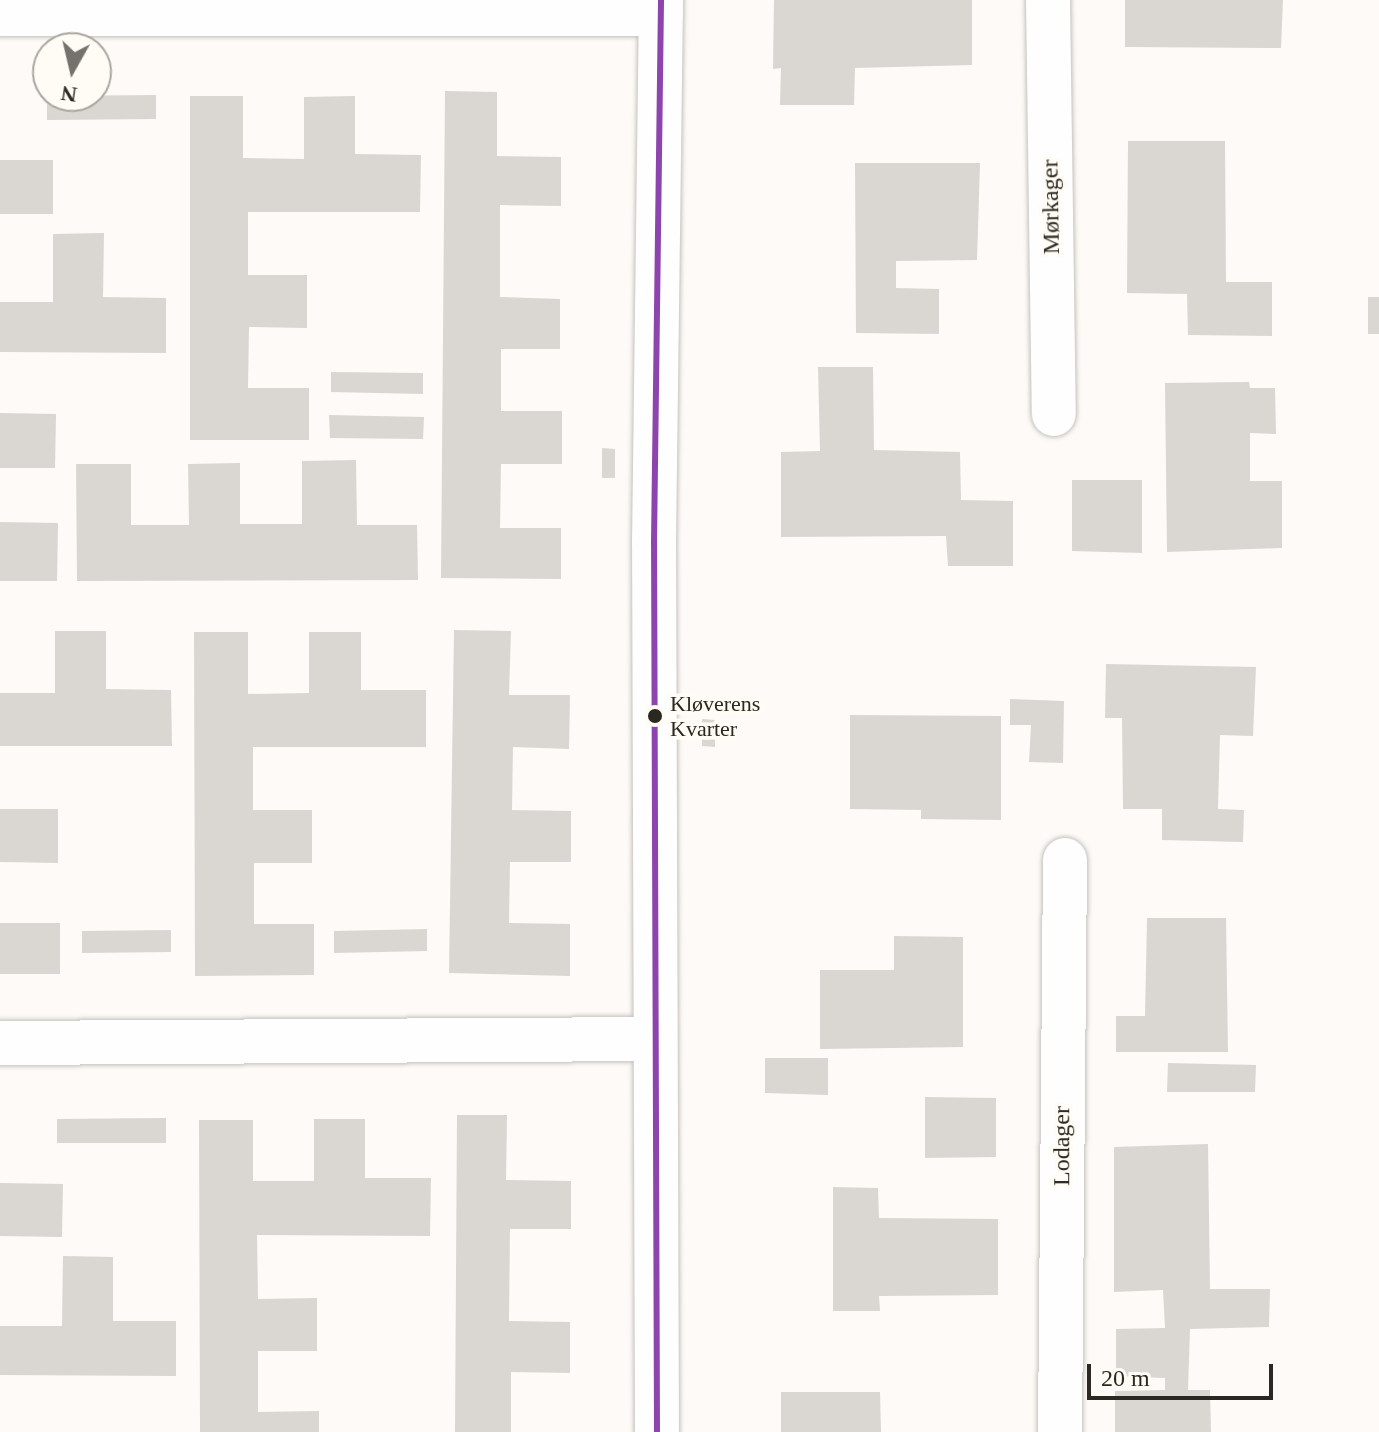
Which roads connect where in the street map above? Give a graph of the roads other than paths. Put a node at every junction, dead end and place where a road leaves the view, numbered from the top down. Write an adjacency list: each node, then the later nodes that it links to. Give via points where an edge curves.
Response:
1 (1048, 0): 4 (street, Mørkager)
2 (661, 7): 3 (street); 6 (street)
3 (0, 14)
4 (1054, 414)
5 (1065, 860): 9 (street, Lodager)
6 (653, 1039): 7 (street); 8 (street)
7 (0, 1043)
8 (657, 1432)
9 (1060, 1432)

